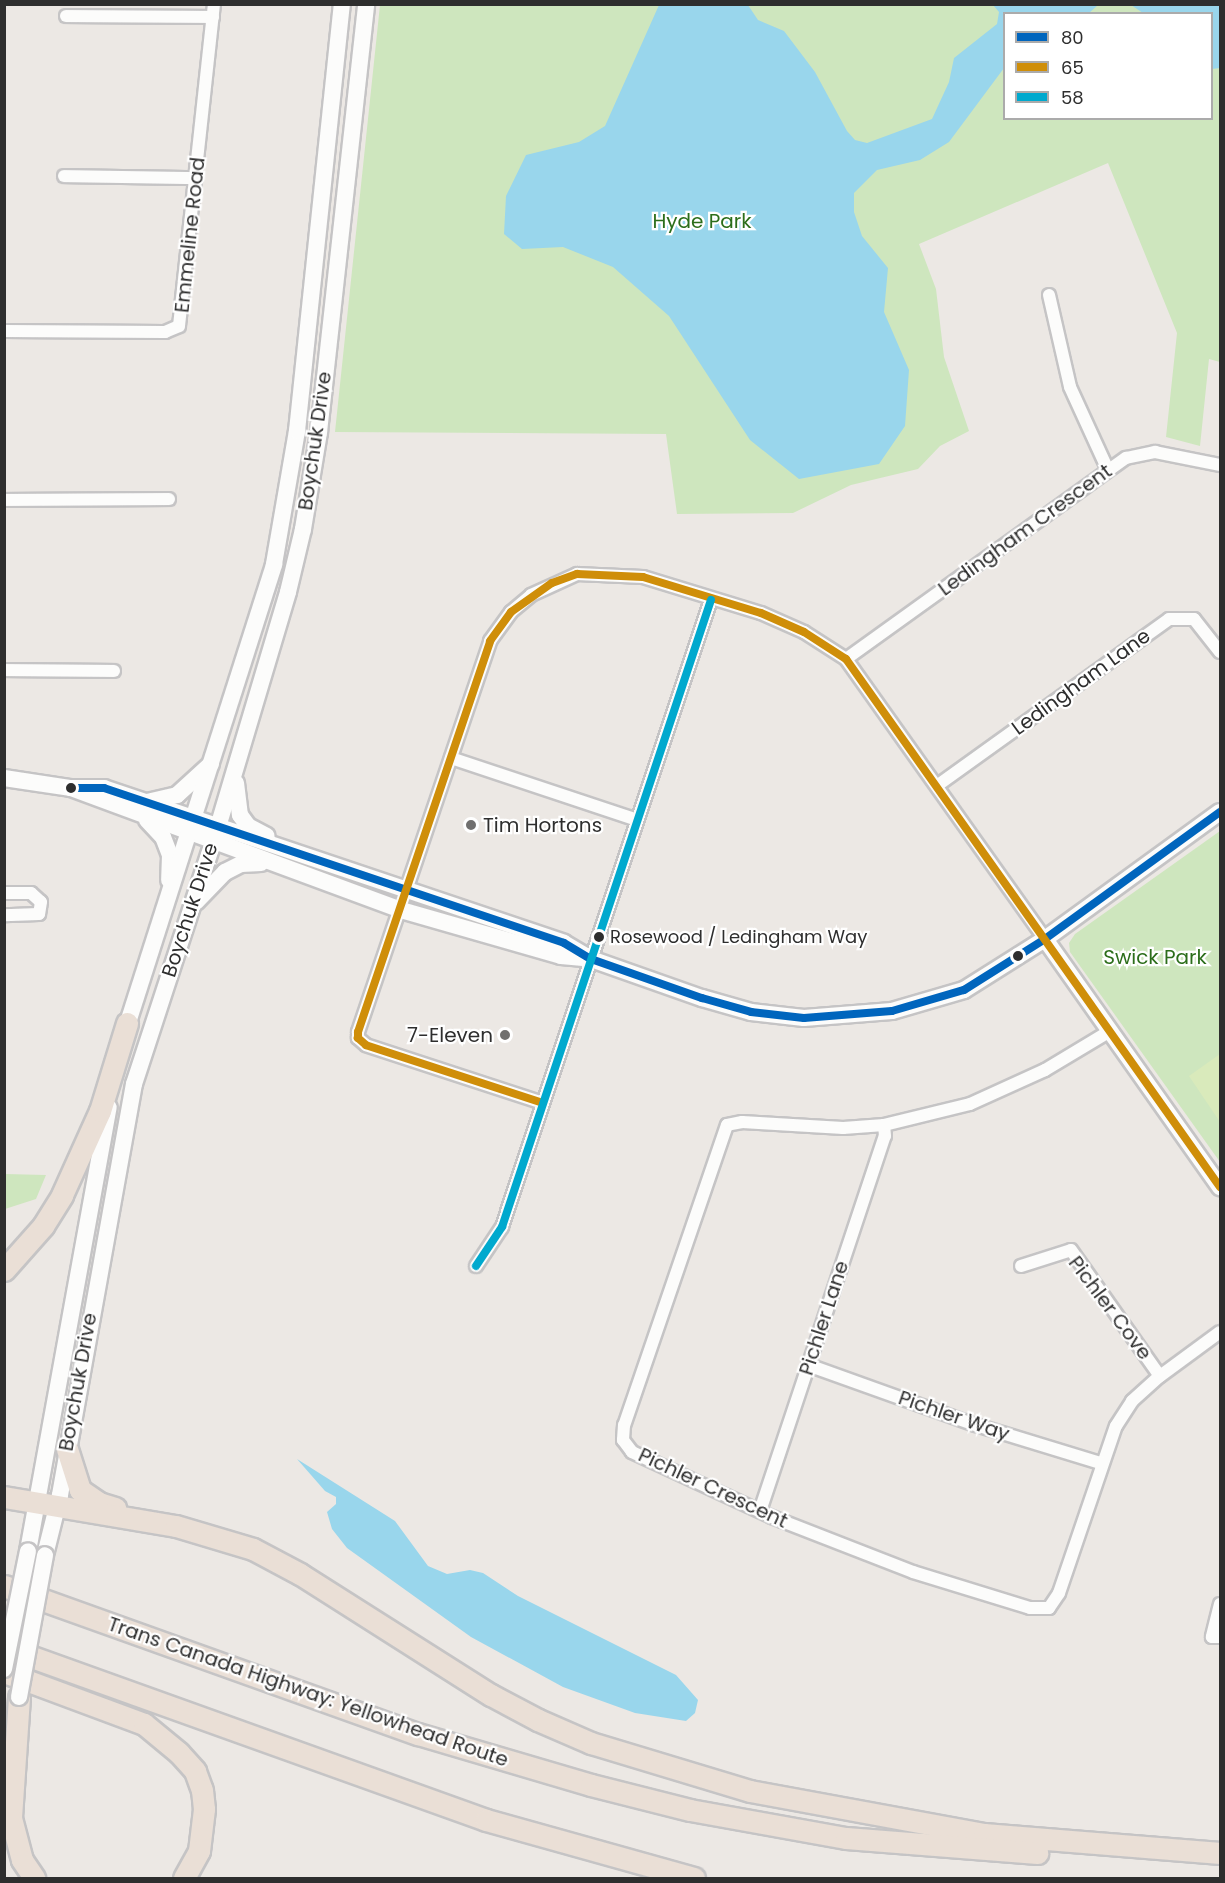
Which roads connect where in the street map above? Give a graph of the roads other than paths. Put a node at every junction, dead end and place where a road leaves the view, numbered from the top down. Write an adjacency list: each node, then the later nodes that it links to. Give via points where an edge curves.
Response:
1 (342, 4): 19 (main road, Boychuk Drive, via 287,499 274,564)
2 (366, 4): 20 (main road, Boychuk Drive, via 319,432 303,529)
3 (213, 11): 4 (street); 6 (street, Emmeline Road)
4 (66, 16)
5 (64, 176): 6 (street)
6 (196, 178): 8 (street, Emmeline Road, via 180,326 165,332)
7 (1048, 295): 10 (street, via 1070,387)
8 (4, 331)
9 (1221, 465): 10 (street, Ledingham Crescent, via 1148,452 1126,458)
10 (1108, 470): 15 (street, Ledingham Crescent)
11 (170, 499): 12 (street)
12 (4, 500)
13 (711, 600): 15 (street, via 761,613 804,632); 18 (street, via 643,577 606,574 577,574 531,595 490,641); 25 (street)
14 (1221, 652): 22 (street, Ledingham Lane, via 1194,619 1169,619)
15 (846, 659): 22 (street)
16 (4, 670): 17 (street)
17 (114, 671)
18 (451, 758): 25 (street); 30 (street)
19 (213, 761): 23 (main road, via 177,795); 26 (main road, Boychuk Drive)
20 (235, 769): 27 (main road, Boychuk Drive); 28 (main road, via 240,815 248,826)
21 (4, 778): 23 (main road, via 71,789)
22 (938, 785): 36 (street)
23 (145, 810): 26 (main road); 32 (main road, via 170,855)
24 (1221, 812): 36 (main road)
25 (637, 820): 37 (street)
26 (192, 826): 27 (main road); 32 (main road, Boychuk Drive)
27 (215, 835): 28 (main road); 29 (main road); 34 (main road, Boychuk Drive)
28 (301, 856): 30 (main road)
29 (272, 863): 33 (main road); 34 (main road, via 241,864 225,872)
30 (406, 890): 33 (street); 37 (main road, via 564,943)
31 (4, 893): 35 (street, via 31,893 41,902 39,914)
32 (164, 910): 38 (main road, Boychuk Drive)
33 (400, 910): 37 (main road, via 561,956); 40 (street, via 358,1038 381,1050)
34 (187, 914): 49 (main road, Boychuk Drive, via 134,1084)
35 (4, 915)
36 (1046, 939): 37 (main road, via 964,990 892,1011 854,1017 804,1018 751,1012); 39 (main road)
37 (591, 959): 40 (street)
38 (127, 1023): 45 (highway, via 100,1111 62,1195 43,1226); 52 (main road, Boychuk Drive, via 104,1126)
39 (1110, 1031): 41 (street, Pichler Crescent, via 1045,1070 970,1104); 42 (main road)
40 (543, 1103): 43 (street, via 502,1227)
41 (884, 1125): 47 (street, Pichler Lane, via 885,1137); 53 (street, Pichler Crescent, via 727,1125 624,1425 623,1440 632,1452)
42 (1221, 1187)
43 (476, 1266)
44 (1021, 1266): 48 (street, Pichler Cove, via 1071,1250)
45 (4, 1270)
46 (1221, 1332): 48 (street, Pichler Crescent)
47 (808, 1365): 50 (street, Pichler Way, via 976,1425); 53 (street, Pichler Lane)
48 (1160, 1376): 50 (street, Pichler Crescent, via 1132,1401)
49 (67, 1449): 52 (main road, Boychuk Drive); 54 (highway, via 80,1490 91,1498)
50 (1100, 1463): 53 (street, Pichler Crescent, via 1059,1593 1049,1608 1030,1608 913,1572)
51 (4, 1497): 52 (highway)
52 (46, 1506): 54 (highway); 59 (main road, Boychuk Drive, bridge, via 28,1551); 60 (main road, Boychuk Drive, bridge, via 45,1555)
53 (760, 1511)
54 (176, 1526): 62 (highway, via 228,1540 280,1563 490,1695 591,1743 750,1791 879,1817 1054,1843)
55 (4, 1586): 62 (highway, Trans Canada Highway: Yellowhead Route, via 418,1734 690,1810 835,1836 918,1846 1066,1855)
56 (1221, 1604): 57 (street, via 1212,1637)
57 (1221, 1637)
58 (4, 1647): 65 (highway, via 486,1820)
59 (4, 1670): 64 (highway, via 144,1724 180,1753 195,1772 204,1809 199,1851)
60 (19, 1696): 61 (main road, Boychuk Drive); 63 (highway, via 11,1818 22,1860)
61 (4, 1779)
62 (1221, 1854)
63 (34, 1878)
64 (184, 1878)
65 (694, 1878)

